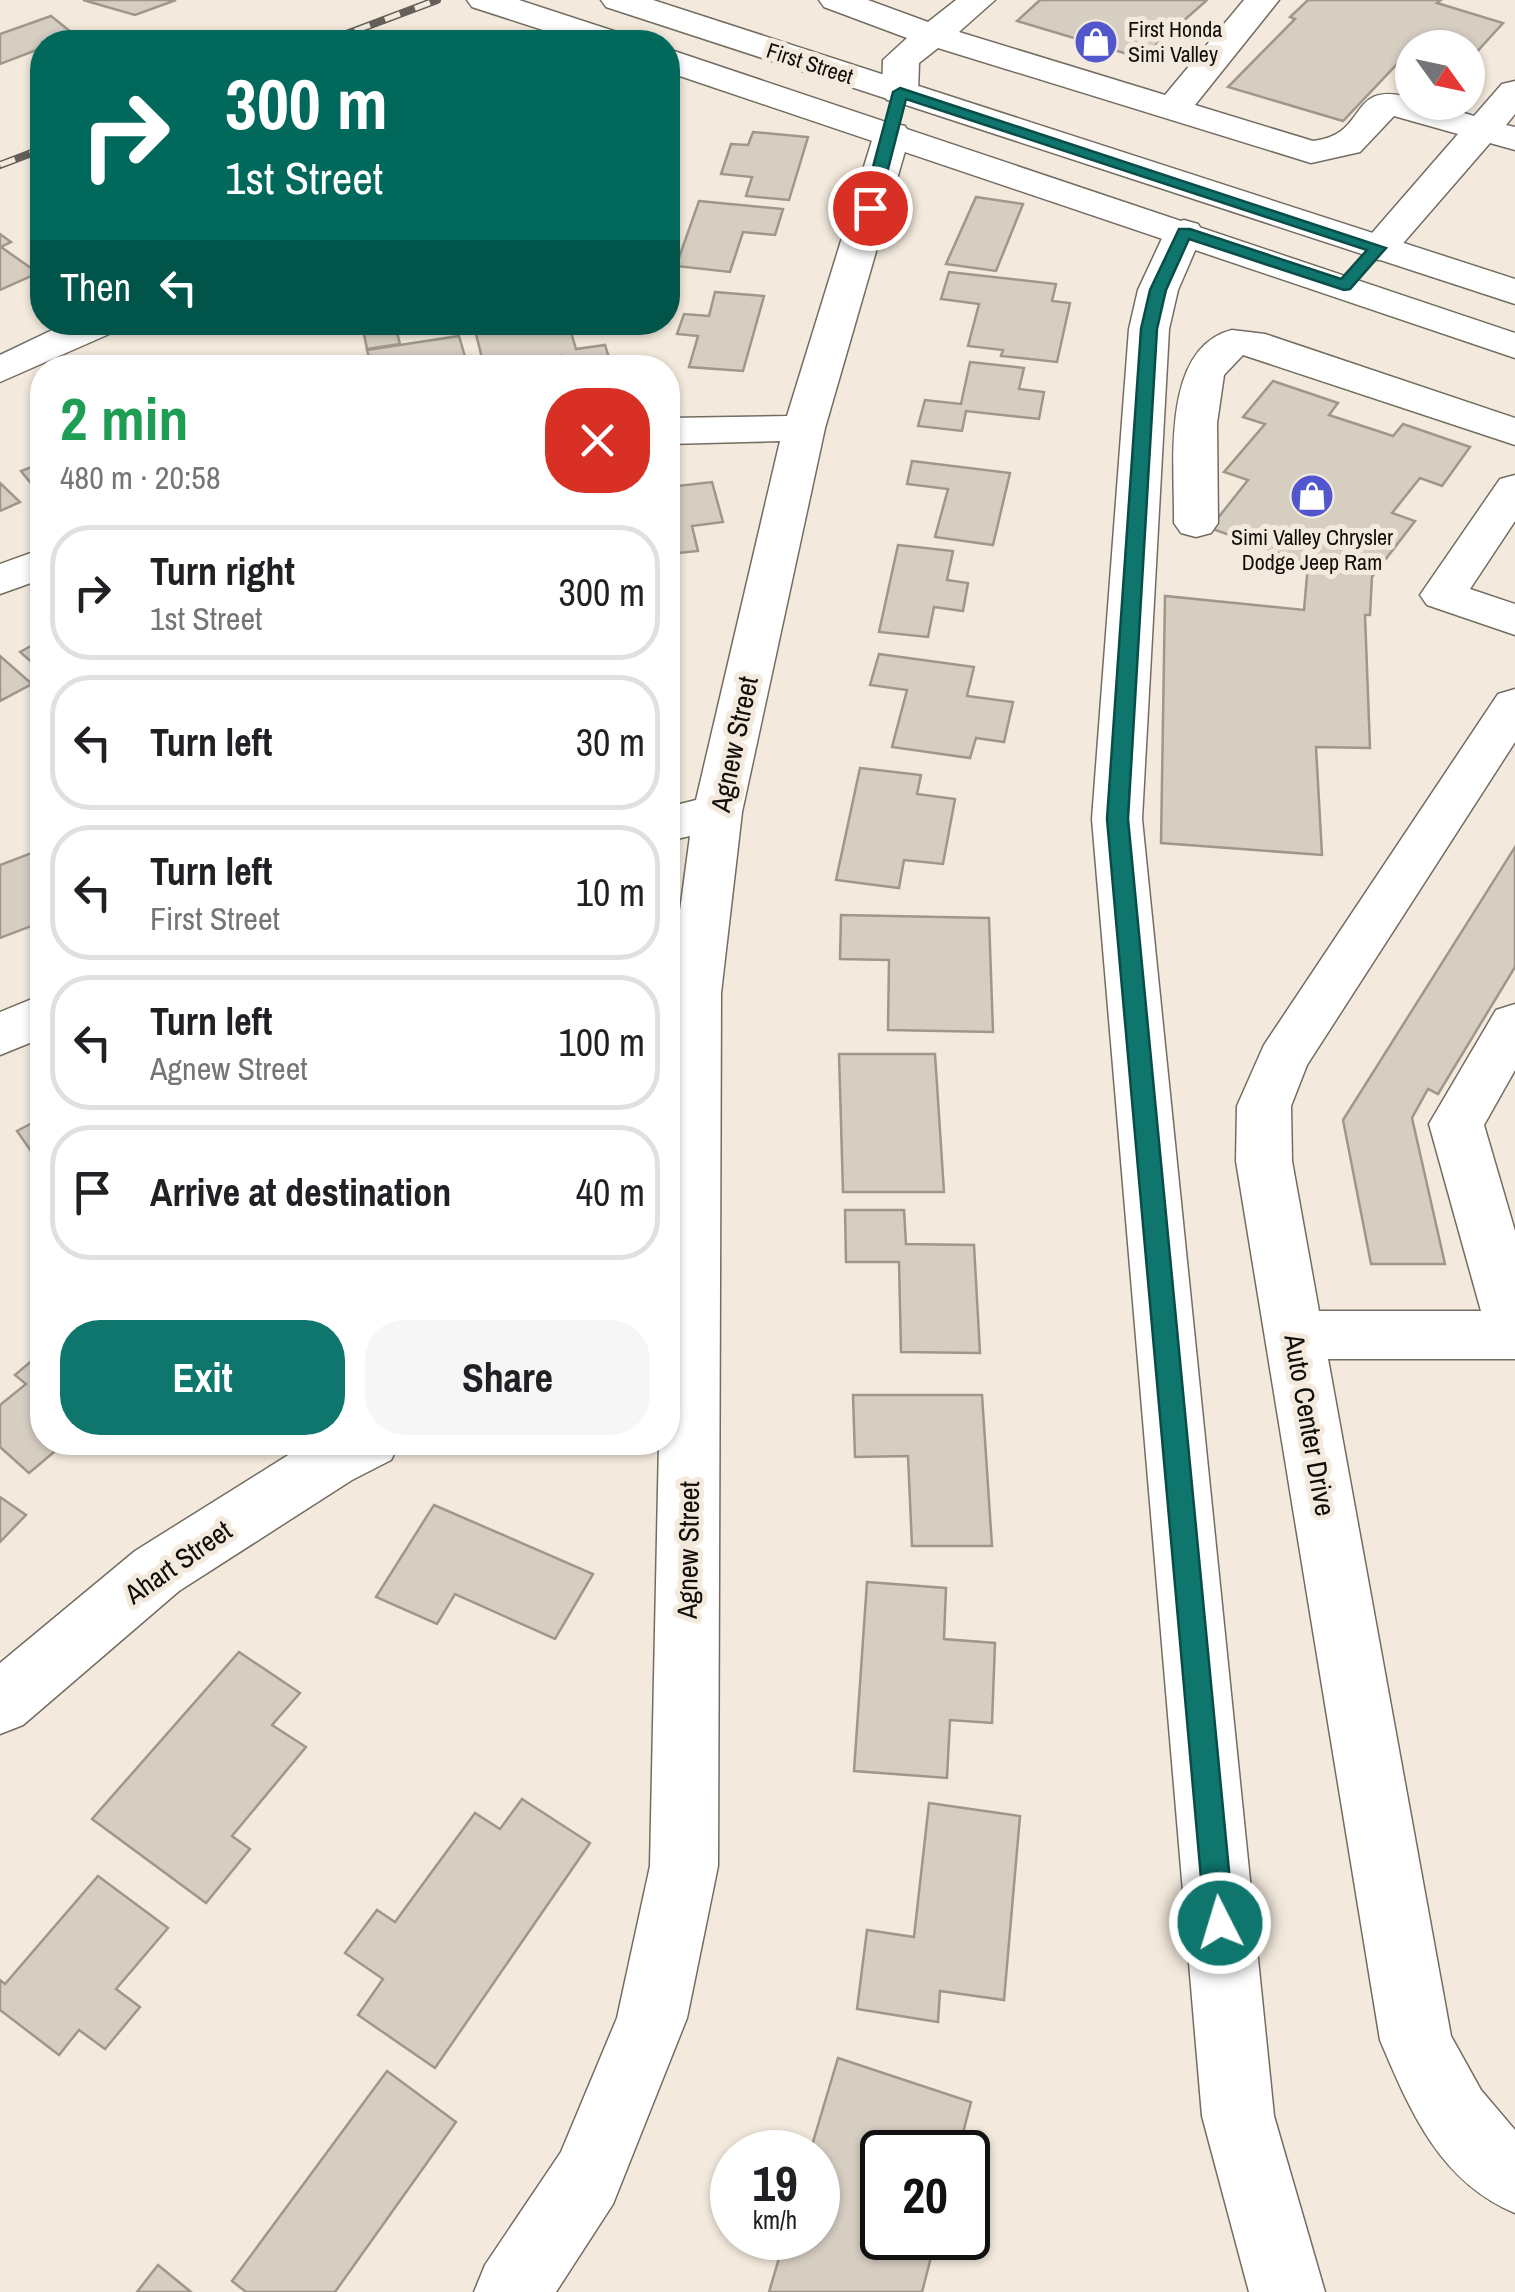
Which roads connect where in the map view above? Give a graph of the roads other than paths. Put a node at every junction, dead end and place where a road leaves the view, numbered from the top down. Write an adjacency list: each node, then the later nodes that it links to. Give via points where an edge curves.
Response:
1 (484, 0): 6 (street)
2 (618, 0): 11 (street, First Street)
3 (836, 0): 7 (street)
4 (978, 0): 7 (street)
5 (1262, 0): 10 (street)
6 (577, 30)
7 (935, 36): 10 (street); 11 (street, Agnew Street, via 901,60)
8 (680, 68): 11 (street, First Street)
9 (1515, 92): 12 (street)
10 (1172, 110): 12 (street, via 1311,152 1338,151 1362,134 1386,102)
11 (896, 113): 13 (street, First Street); 14 (street, First Street); 20 (street, Agnew Street)
12 (1499, 134): 14 (street)
13 (1184, 232): 15 (street, First Street); 41 (street, via 1149,329 1118,819 1238,2116)
14 (1378, 248): 15 (street); 16 (street, First Street)
15 (1344, 286): 18 (street)
16 (1515, 292)
17 (68, 335): 19 (street)
18 (1515, 346)
19 (7, 358)
20 (804, 428): 21 (street); 29 (street, Agnew Street)
21 (680, 431)
22 (1515, 432): 24 (street, via 1232,342 1204,372 1196,423)
23 (1515, 488): 27 (street, via 1442,595)
24 (1196, 523)
25 (30, 568): 26 (street)
26 (0, 580)
27 (1515, 620)
28 (1515, 705): 35 (street, Auto Center Drive, via 1283,1060 1264,1106 1264,1161)
29 (693, 818): 33 (street, Agnew Street, via 695,993)
30 (30, 1021): 32 (street)
31 (1515, 1024): 34 (street, via 1456,1124)
32 (0, 1035)
33 (680, 1307)
34 (1515, 1332): 35 (street)
35 (1294, 1335): 39 (street, Auto Center Drive, via 1416,2040 1440,2095 1493,2162)
36 (680, 1436): 40 (street, Agnew Street, via 684,1866 652,2018 587,2178)
37 (343, 1455): 38 (street, Ahart Street, via 157,1571)
38 (0, 1704)
39 (1515, 2176)
40 (512, 2292)
41 (1287, 2292)

